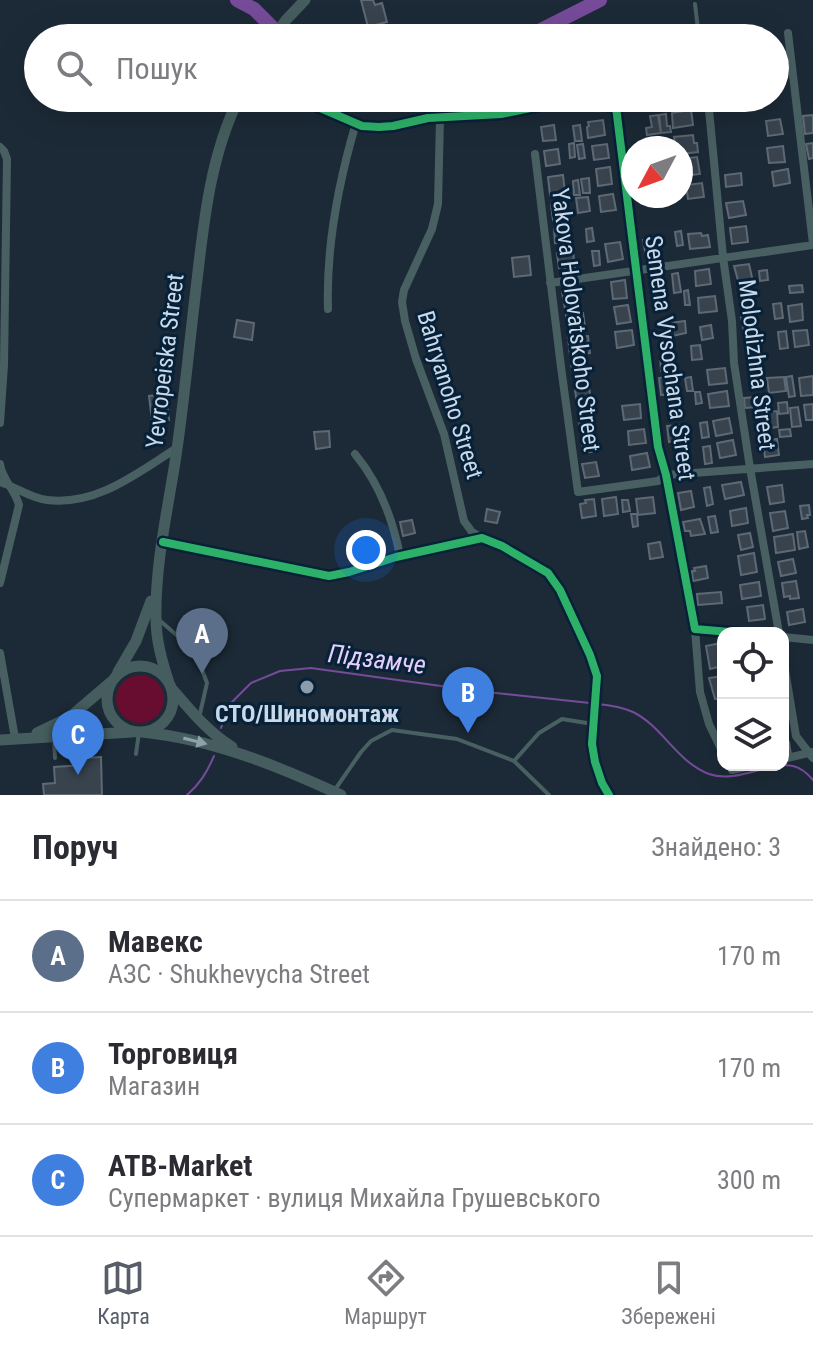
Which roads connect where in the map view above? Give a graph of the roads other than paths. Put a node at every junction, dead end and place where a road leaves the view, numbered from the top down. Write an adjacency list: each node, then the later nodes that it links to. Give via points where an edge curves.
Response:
1 (305, 0): 3 (main road)
2 (695, 4): 4 (lane)
3 (283, 24)
4 (697, 24)
5 (789, 41): 15 (street)
6 (232, 112): 23 (main road, Yevropeiska Street, via 210,185)
7 (330, 112): 12 (street)
8 (511, 112): 11 (street, Semena Vysochana Street)
9 (616, 112): 18 (street, Semena Vysochana Street)
10 (709, 112): 17 (street, Molodizhna Street)
11 (440, 118): 12 (street, via 393,126); 30 (street, Bahryanoho Street, via 438,204 402,302 444,434 464,521)
12 (356, 123): 20 (street, via 338,194)
13 (0, 147): 16 (street, via 7,159)
14 (535, 154): 19 (street, Yakova Holovatskoho Street)
15 (813, 244): 17 (street)
16 (3, 256): 21 (street)
17 (723, 257): 18 (street); 27 (street, Molodizhna Street)
18 (637, 269): 19 (street); 28 (street, Semena Vysochana Street, via 658,447)
19 (550, 283): 28 (street, Yakova Holovatskoho Street, via 578,492 658,481)
20 (328, 309)
21 (2, 365): 22 (street)
22 (0, 423)
23 (177, 448): 29 (street, via 93,497 45,500); 31 (main road, Yevropeiska Street)
24 (355, 454): 32 (street, via 377,487)
25 (0, 464): 29 (street)
26 (813, 464): 27 (street)
27 (750, 468): 28 (street); 36 (street, Molodizhna Street)
28 (666, 475): 37 (street, Semena Vysochana Street)
29 (4, 483): 34 (street, via 19,505)
30 (482, 538): 32 (street); 46 (street, via 536,565 560,590 597,676)
31 (163, 542): 32 (street, via 329,576); 33 (main road, Yevropeiska Street)
32 (400, 556)
33 (158, 577): 35 (main road); 42 (main road, via 136,641)
34 (0, 583)
35 (156, 617): 43 (main road); 45 (lane, via 195,651 207,683)
36 (780, 627)
37 (695, 629): 38 (street); 51 (street, Semena Vysochana Street, via 700,692)
38 (717, 631)
39 (789, 636): 40 (street)
40 (813, 640)
41 (0, 653): 49 (street)
42 (114, 678): 43 (main road, via 144,666 159,671); 47 (main road, via 107,700 112,715); 49 (main road, via 70,717)
43 (170, 685): 45 (main road); 47 (main road, via 173,703 168,717 157,728)
44 (789, 694): 53 (street, via 796,736)
45 (199, 720): 54 (main road)
46 (593, 724): 57 (lane, via 562,719 539,733); 60 (street, via 595,762)
47 (139, 732): 48 (main road); 52 (lane); 54 (main road, one-way to 54, via 189,739)
48 (54, 736): 49 (main road); 55 (lane)
49 (16, 738): 50 (main road)
50 (0, 740)
51 (717, 741)
52 (136, 754)
53 (812, 754): 56 (street)
54 (246, 756): 58 (main road)
55 (55, 758)
56 (789, 758)
57 (514, 761): 58 (lane, via 457,739 392,730 361,752); 59 (lane)
58 (337, 793)
59 (549, 795)
60 (609, 795)

